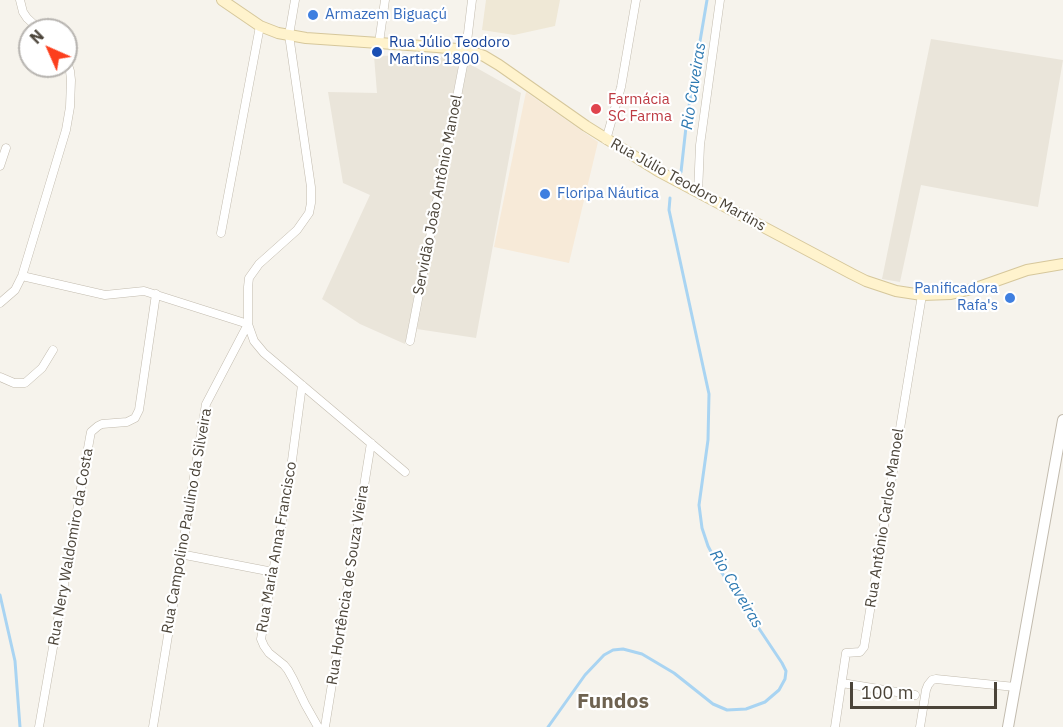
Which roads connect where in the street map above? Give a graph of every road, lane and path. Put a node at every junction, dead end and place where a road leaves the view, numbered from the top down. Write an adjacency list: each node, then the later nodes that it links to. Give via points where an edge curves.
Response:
1 (20, 0): 8 (street)
2 (222, 0): 9 (main road, Rua Júlio Teodoro Martins)
3 (295, 0): 10 (street)
4 (385, 0): 11 (street)
5 (472, 0): 12 (street, Servidão João Antônio Manoel)
6 (636, 0): 14 (street, via 625,72)
7 (720, 0): 17 (street, via 700,145)
8 (27, 18)
9 (260, 26): 10 (main road, Rua Júlio Teodoro Martins); 18 (street)
10 (289, 35): 11 (main road, Rua Júlio Teodoro Martins); 24 (street, via 311,203 297,230 249,278)
11 (379, 43): 12 (main road, Rua Júlio Teodoro Martins)
12 (466, 50): 14 (main road, Rua Júlio Teodoro Martins, via 499,65); 25 (street, Servidão João Antônio Manoel)
13 (71, 78): 20 (street, via 69,119)
14 (606, 140): 17 (main road, Rua Júlio Teodoro Martins)
15 (6, 148): 16 (street)
16 (0, 166)
17 (698, 193): 22 (main road, Rua Júlio Teodoro Martins, via 866,281)
18 (221, 233)
19 (1063, 264): 22 (main road, Rua Júlio Teodoro Martins, via 1027,270 963,292)
20 (22, 276): 21 (street, via 105,295 144,291); 23 (street, via 15,290)
21 (156, 294): 24 (street); 37 (street, Rua Nery Waldomiro da Costa, via 139,410 127,422 102,424 91,432)
22 (922, 295): 34 (street, Rua Antônio Carlos Manoel, via 864,647 860,652 846,652)
23 (2, 299)
24 (248, 324): 28 (street, via 259,347); 32 (street, Rua Campolino Paulino da Silveira, via 206,404)
25 (410, 341)
26 (53, 350): 27 (street, via 42,368 25,383)
27 (0, 377)
28 (302, 385): 30 (street); 33 (street, Rua Maria Anna Francisco)
29 (1063, 420): 35 (street)
30 (371, 443): 31 (street); 40 (street, Rua Hortência de Souza Vieira)
31 (405, 472)
32 (180, 554): 33 (street); 38 (street, Rua Campolino Paulino da Silveira)
33 (273, 572): 39 (street, Rua Maria Anna Francisco, via 261,639 284,665)
34 (842, 682): 36 (street); 41 (street, Rua Antônio Carlos Manoel)
35 (1015, 687): 42 (street, via 932,680 926,690); 43 (street)
36 (915, 695)
37 (39, 727)
38 (153, 727)
39 (318, 727)
40 (325, 727)
41 (835, 727)
42 (920, 727)
43 (1008, 727)

